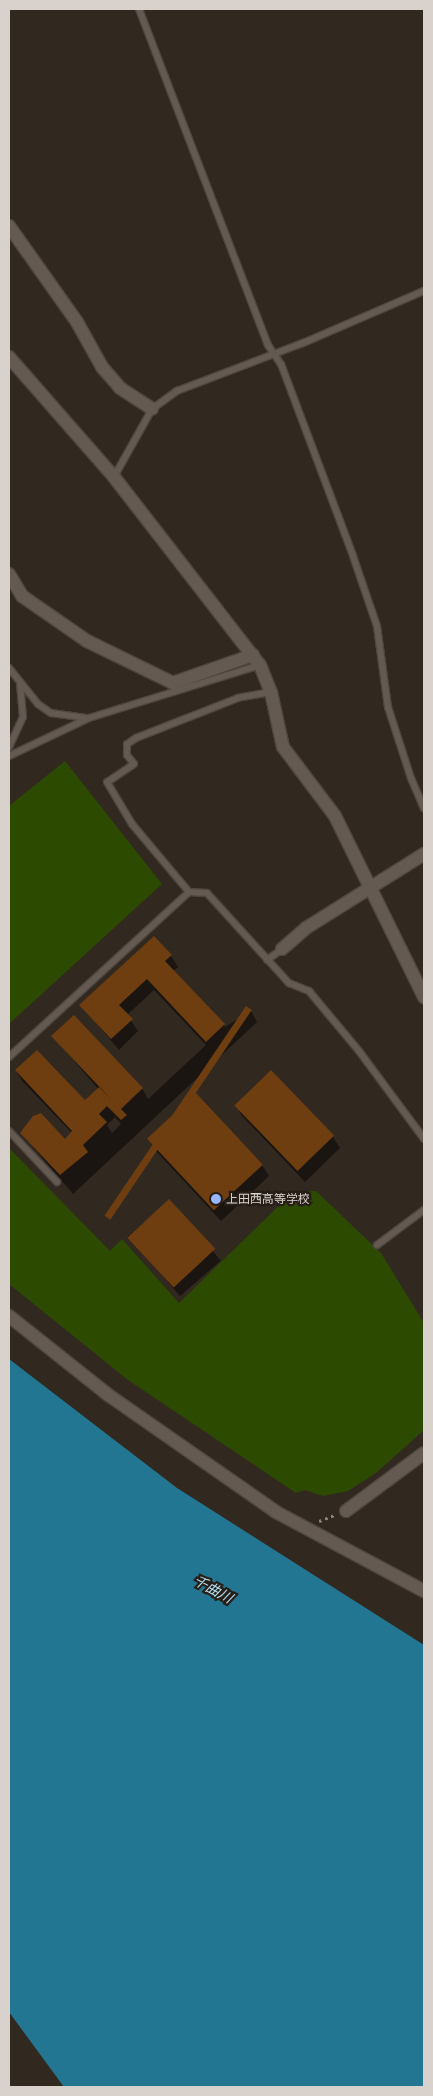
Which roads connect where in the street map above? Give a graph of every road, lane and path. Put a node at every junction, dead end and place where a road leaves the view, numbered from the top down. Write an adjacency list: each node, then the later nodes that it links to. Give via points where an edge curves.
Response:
1 (139, 9): 4 (lane, via 268,345)
2 (9, 226): 6 (street, via 77,322 102,367 120,388)
3 (424, 291): 4 (lane, via 303,343)
4 (274, 352): 6 (lane, via 177,391); 16 (lane, via 377,626 388,707)
5 (9, 357): 7 (street)
6 (152, 409): 7 (lane)
7 (114, 477): 9 (street)
8 (9, 574): 9 (street, via 22,596 79,635 172,683)
9 (256, 660): 12 (street); 13 (lane)
10 (9, 668): 11 (lane)
11 (20, 683): 13 (lane, via 51,713); 14 (lane, via 23,717)
12 (271, 692): 18 (street, via 283,747 335,816); 19 (lane, via 238,698 136,738 127,744 127,755 134,764 107,782 132,824)
13 (89, 718): 15 (lane)
14 (9, 747)
15 (9, 756)
16 (424, 808)
17 (424, 854): 18 (street)
18 (371, 887): 20 (street, via 306,928); 22 (street)
19 (189, 892): 21 (lane, via 207,893); 23 (lane)
20 (282, 949): 21 (lane)
21 (267, 960): 25 (lane, via 289,983 309,991 359,1051)
22 (424, 997)
23 (9, 1057)
24 (9, 1131): 26 (lane)
25 (424, 1139)
26 (57, 1182)
27 (424, 1210): 28 (lane)
28 (377, 1245)
29 (9, 1316): 32 (street, via 186,1452 276,1512)
30 (424, 1453): 31 (street)
31 (346, 1511): 32 (path)
32 (305, 1526): 33 (street)
33 (424, 1591)

